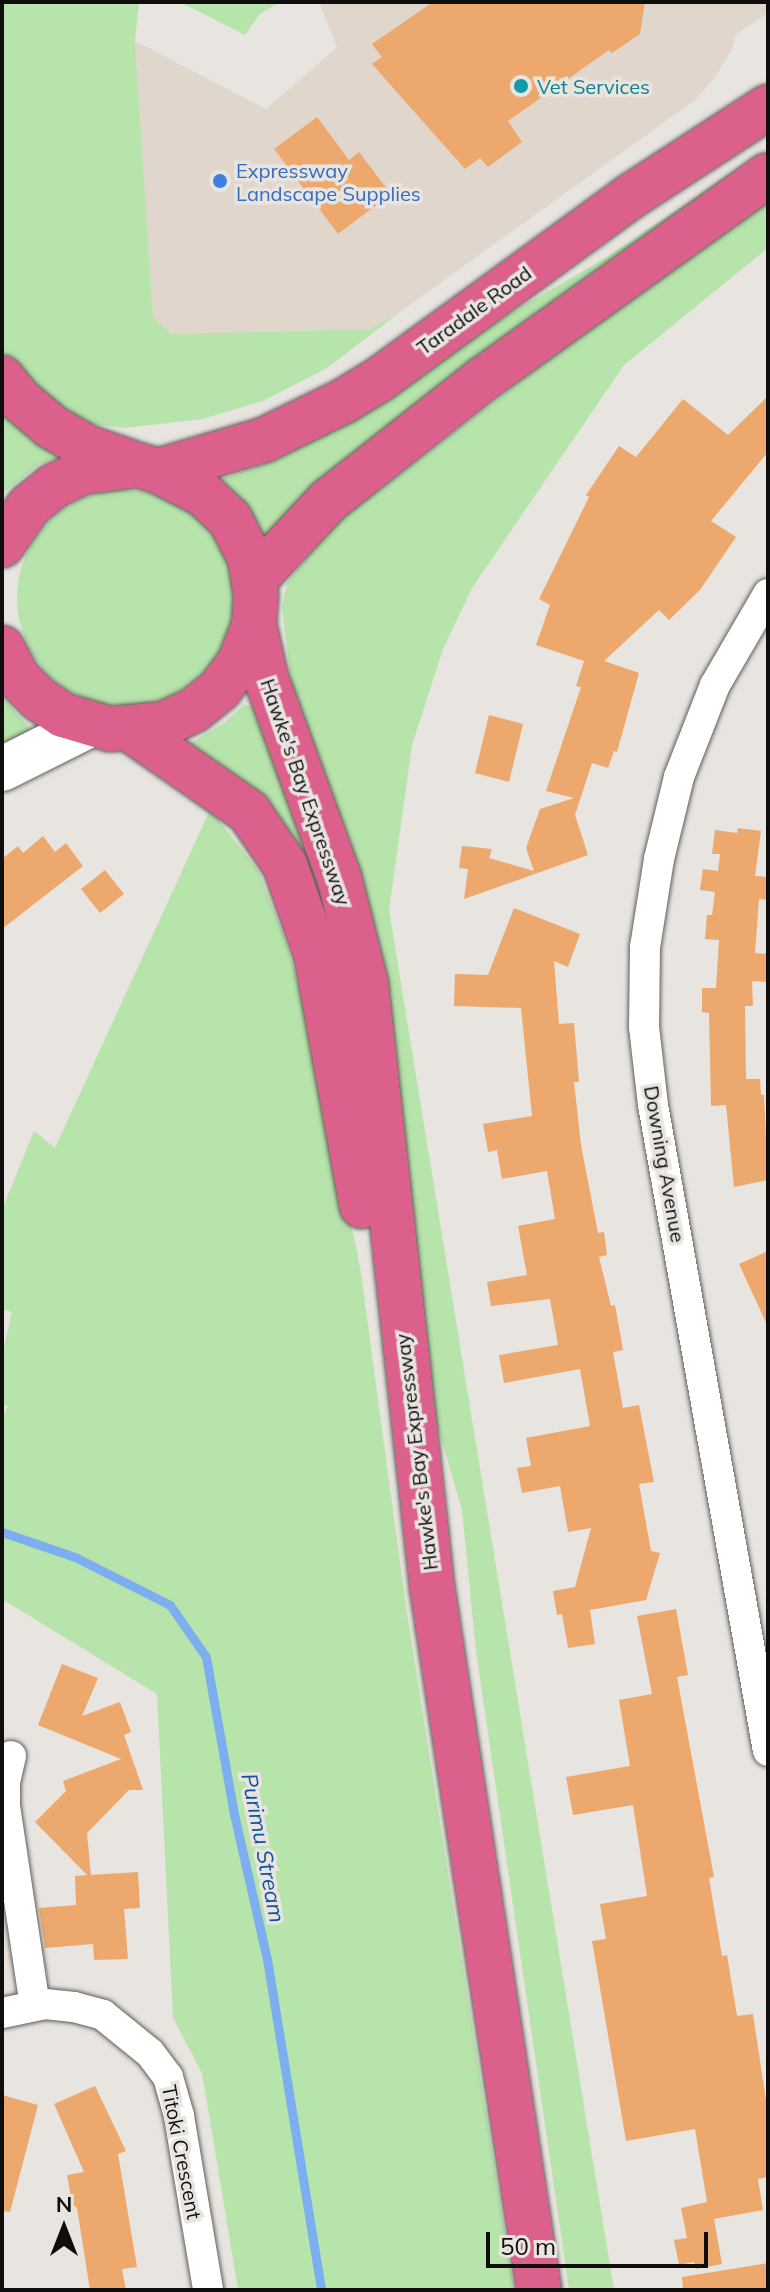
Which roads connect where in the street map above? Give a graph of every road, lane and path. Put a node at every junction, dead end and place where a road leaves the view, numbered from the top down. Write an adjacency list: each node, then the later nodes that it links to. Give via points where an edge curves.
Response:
1 (768, 107): 4 (highway, Taradale Road, via 628,198 344,401 264,440)
2 (768, 175): 6 (highway, via 483,379 300,528)
3 (2, 378): 4 (highway, via 52,427 86,447)
4 (148, 468): 5 (highway, Taradale Road, via 83,472 54,486 29,506); 6 (highway, via 203,494 230,519)
5 (2, 545)
6 (255, 579): 8 (highway)
7 (768, 594): 12 (street, Downing Avenue, via 715,685 679,777 645,947 644,1027 653,1105)
8 (254, 625): 10 (highway, via 240,662 220,689 194,710 164,724); 18 (highway, Hawke's Bay Expressway, via 266,678 339,877 366,984 432,1586)
9 (2, 648): 10 (highway, Hawke's Bay Expressway, via 18,678 39,699 63,715)
10 (111, 728): 11 (main road); 17 (highway, Hawke's Bay Expressway, via 249,812 285,865 316,954 354,1151)
11 (2, 769)
12 (768, 1751)
13 (11, 1756): 14 (street, via 5,1806)
14 (35, 2006): 15 (street, Titoki Crescent); 16 (street, Titoki Crescent, via 74,2007 103,2015 150,2053 168,2077)
15 (2, 2013)
16 (208, 2290)
17 (514, 2290)
18 (539, 2290)

